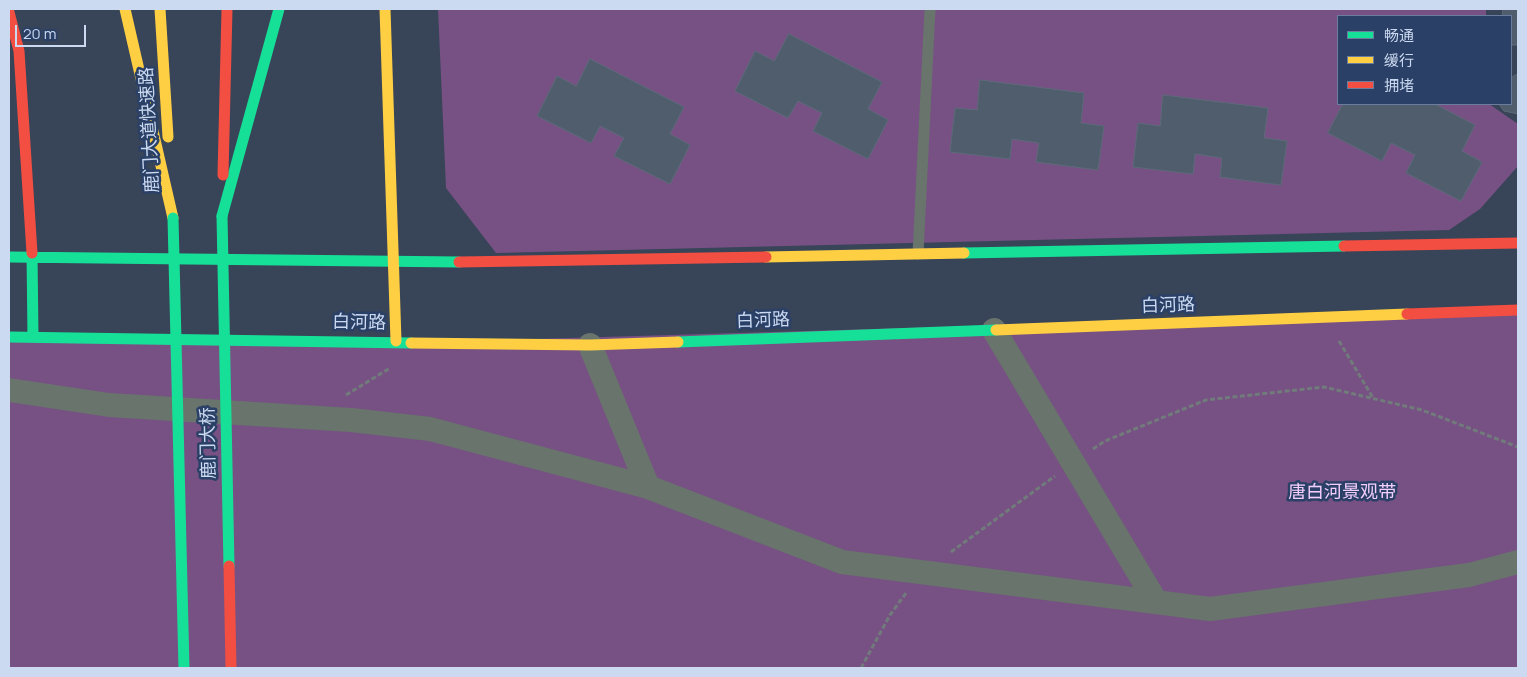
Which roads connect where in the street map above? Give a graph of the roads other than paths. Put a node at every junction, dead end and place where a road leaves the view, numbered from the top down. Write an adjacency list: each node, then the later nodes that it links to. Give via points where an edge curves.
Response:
1 (125, 9): 9 (main road)
2 (160, 9): 9 (main road, 鹿门大道快速路)
3 (227, 9): 8 (main road)
4 (279, 9): 8 (main road)
5 (385, 9): 14 (main road)
6 (930, 9): 11 (lane)
7 (9, 12): 13 (main road, via 19,51)
8 (222, 216): 26 (main road, 鹿门大桥, bridge)
9 (173, 218): 25 (main road, 鹿门大桥, bridge)
10 (1518, 243): 11 (main road)
11 (918, 254): 14 (main road)
12 (9, 257): 13 (main road)
13 (32, 257): 14 (main road); 18 (main road)
14 (392, 261): 19 (main road)
15 (1518, 310): 16 (main road, 白河路)
16 (994, 330): 20 (main road, 白河路); 24 (street)
17 (9, 336): 18 (main road, 白河路)
18 (33, 337): 19 (main road, 白河路)
19 (396, 342): 20 (main road, 白河路)
20 (590, 345): 22 (street)
21 (9, 390): 22 (street, via 109,405 351,420 430,429)
22 (648, 487): 24 (street, via 842,562)
23 (1518, 562): 24 (street, via 1469,575 1210,609)
24 (1156, 602)
25 (184, 668)
26 (231, 668)

